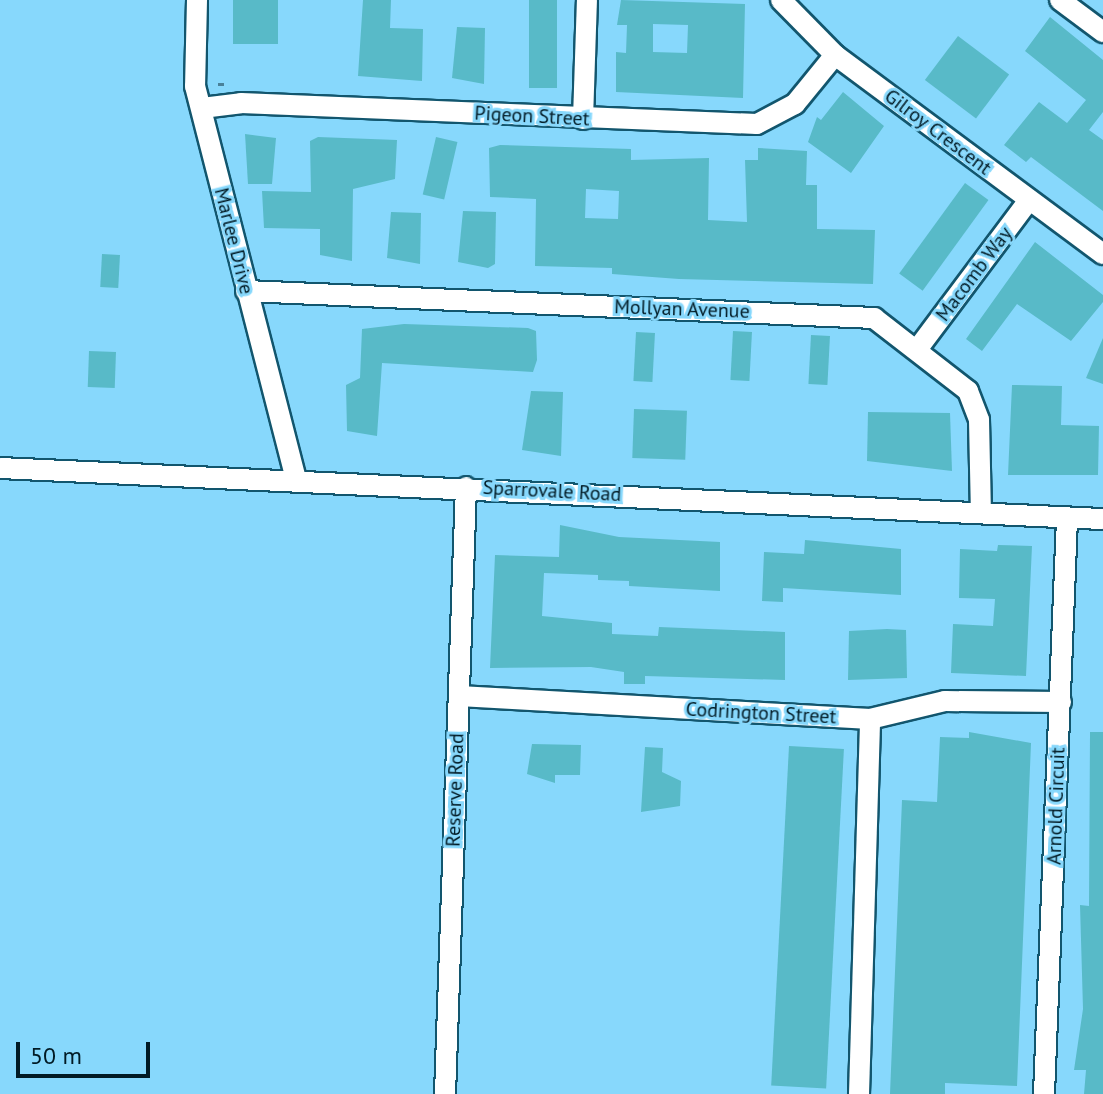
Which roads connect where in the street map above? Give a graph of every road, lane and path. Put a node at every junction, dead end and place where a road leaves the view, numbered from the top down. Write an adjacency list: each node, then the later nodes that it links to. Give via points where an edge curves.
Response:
1 (197, 0): 7 (street, Marlee Drive, via 194,66)
2 (587, 0): 8 (street)
3 (781, 0): 6 (street, Gilroy Crescent)
4 (1060, 0): 5 (street)
5 (1103, 32)
6 (835, 55): 8 (street, Pigeon Street, via 795,104 757,124); 9 (street, Gilroy Crescent)
7 (202, 108): 8 (street, Pigeon Street, via 241,103); 11 (street, Marlee Drive)
8 (583, 119)
9 (1029, 200): 10 (street, Gilroy Crescent); 12 (street, Macomb Way)
10 (1103, 254)
11 (246, 291): 12 (street, Mollyan Avenue, via 869,317); 14 (street, Marlee Drive)
12 (919, 347): 16 (street, Mollyan Avenue, via 957,377 975,404)
13 (0, 468): 14 (street, Sparrovale Road)
14 (296, 480): 15 (street, Sparrovale Road)
15 (466, 487): 16 (street, Sparrovale Road); 19 (street, Reserve Road)
16 (981, 512): 17 (street, Sparrovale Road)
17 (1067, 518): 18 (street, Sparrovale Road); 20 (street, Arnold Circuit)
18 (1103, 519)
19 (459, 696): 21 (street, Codrington Street); 22 (street, Reserve Road)
20 (1061, 702): 21 (street, Codrington Street, via 945,701); 24 (street, Arnold Circuit)
21 (870, 719): 23 (street)
22 (445, 1094)
23 (859, 1094)
24 (1044, 1094)

